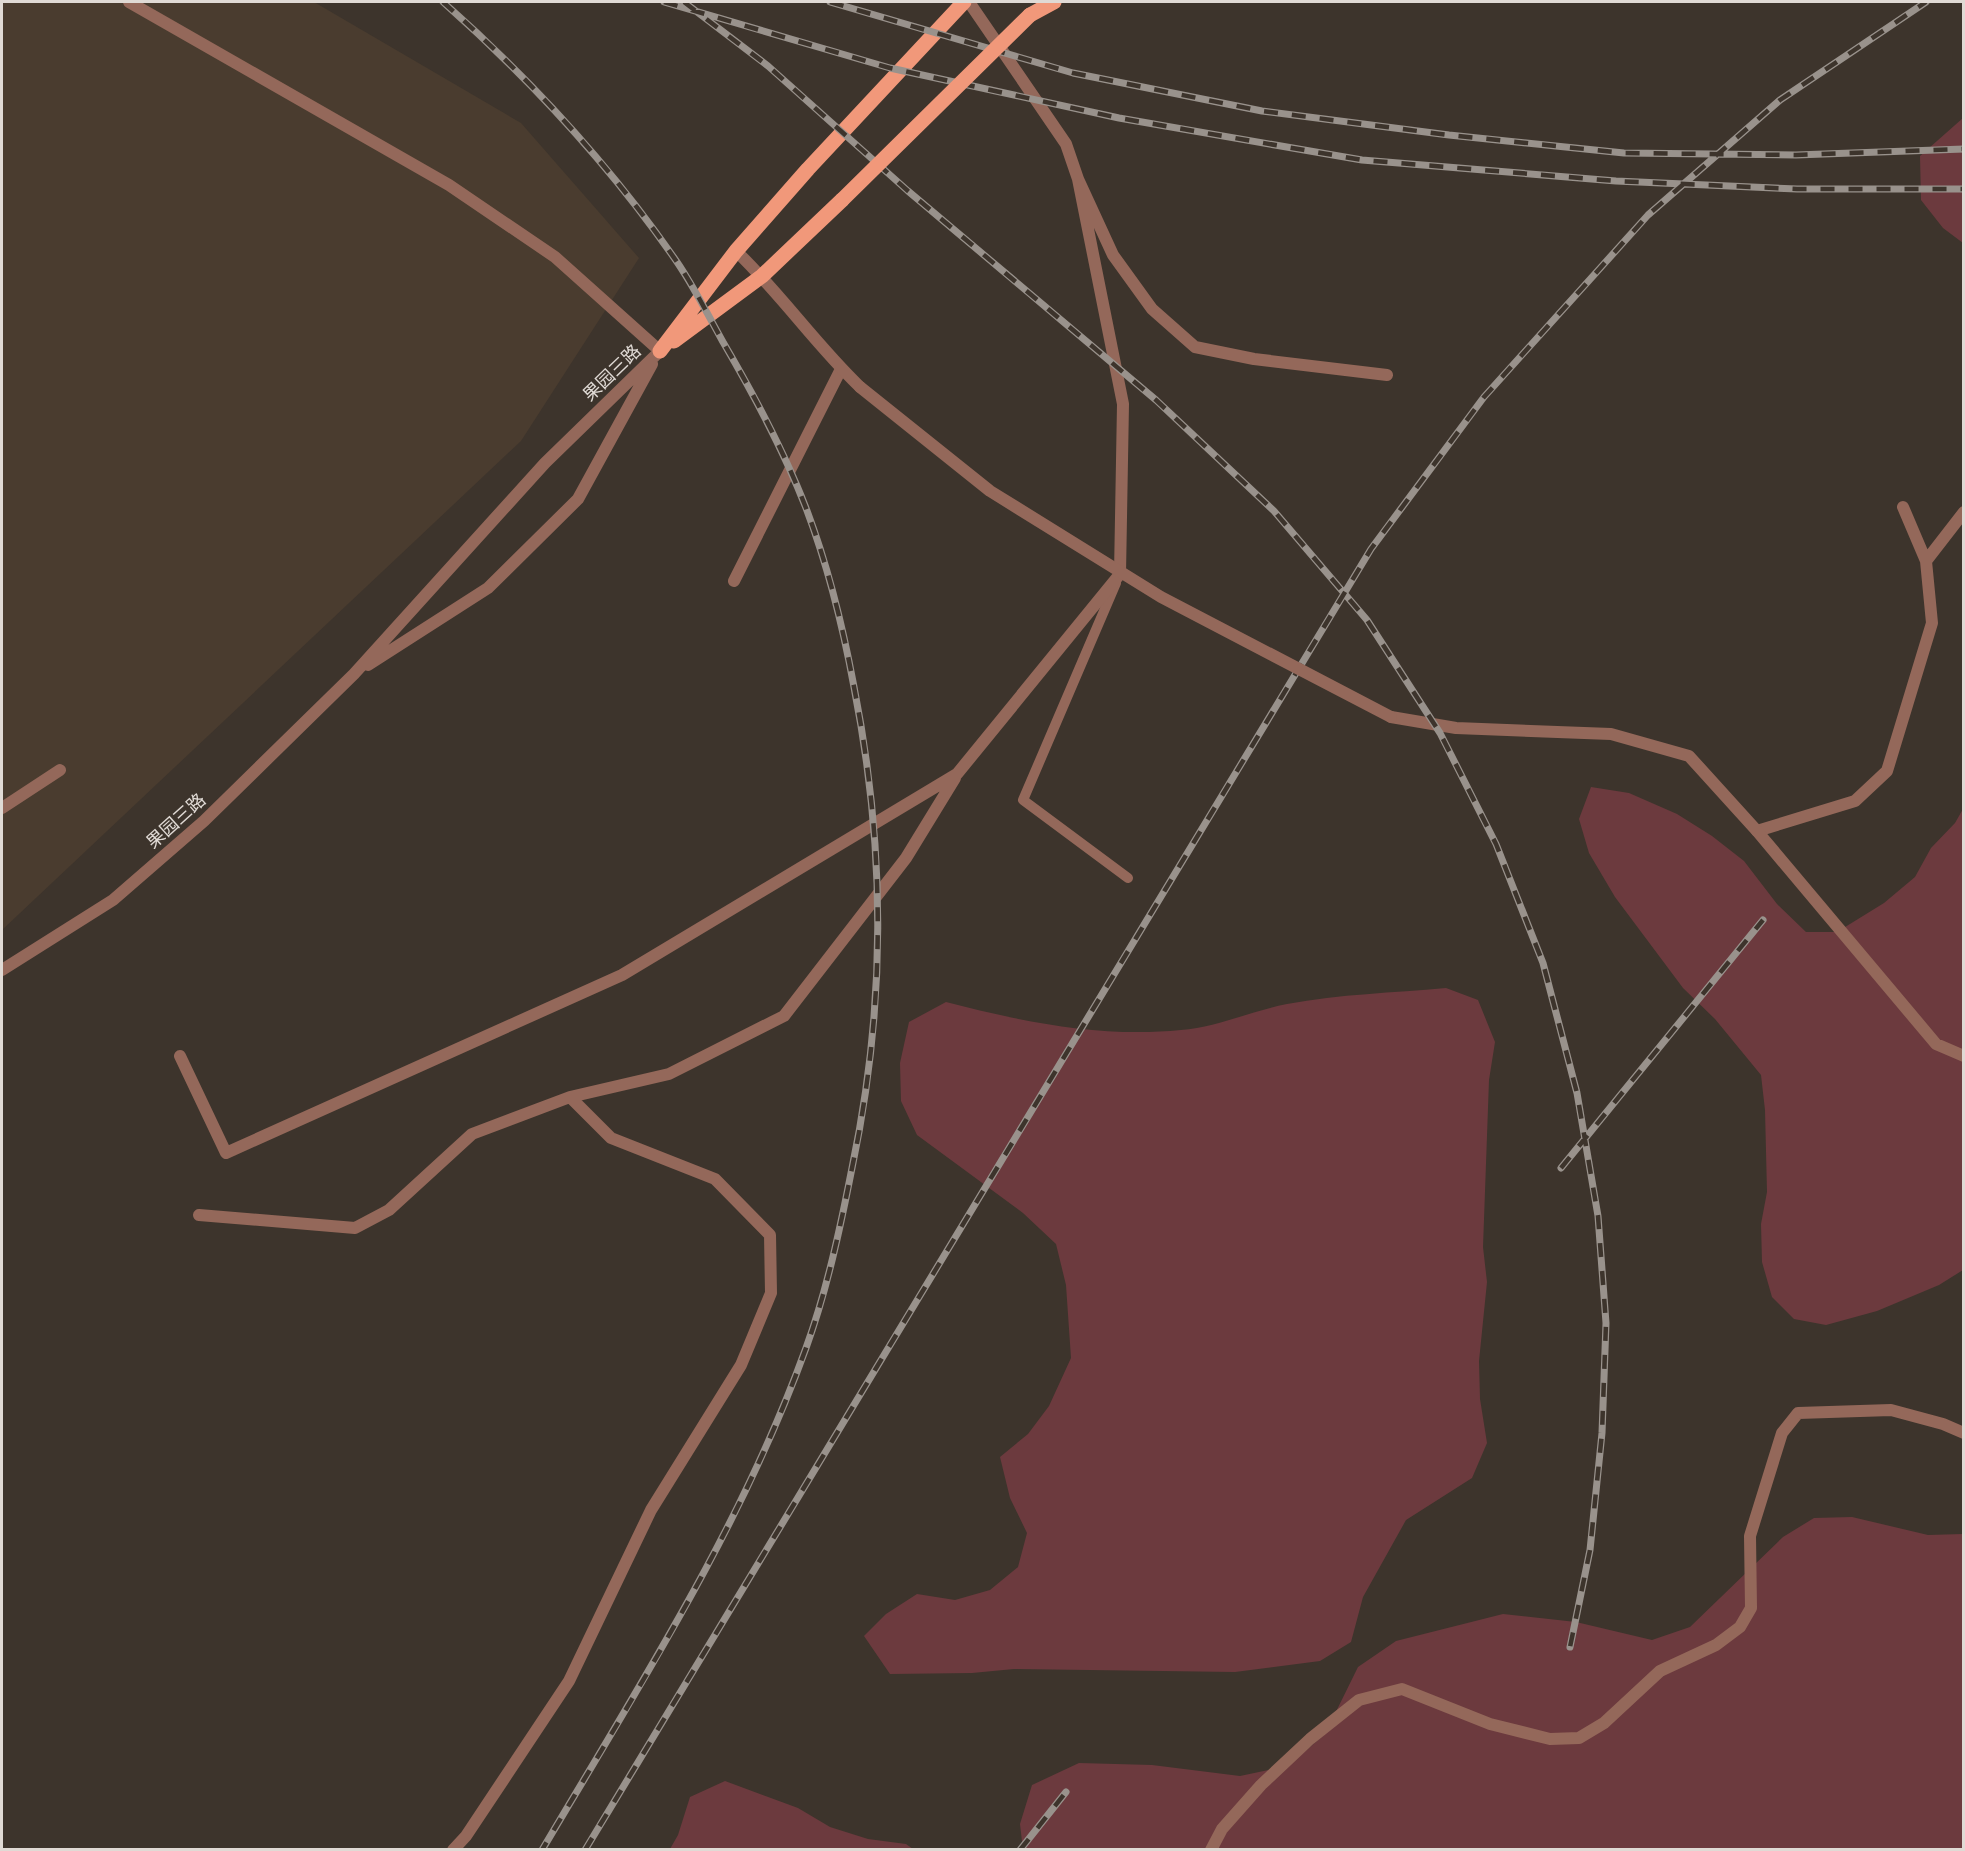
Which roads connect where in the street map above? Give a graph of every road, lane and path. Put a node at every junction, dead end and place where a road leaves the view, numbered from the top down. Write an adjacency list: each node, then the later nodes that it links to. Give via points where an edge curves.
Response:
1 (129, 2): 8 (street, via 448,185 555,257)
2 (964, 2): 6 (main road)
3 (969, 2): 5 (street, via 1066,144)
4 (1054, 2): 7 (main road, bridge, via 1030,15)
5 (1078, 179): 10 (street, via 1113,255 1152,309 1195,347 1254,359); 14 (street, via 1122,404)
6 (736, 251): 7 (street); 8 (main road)
7 (762, 276): 8 (main road); 9 (street)
8 (660, 351): 16 (street, 果园三路, via 545,463); 16 (street, 果园三路, via 578,499 488,588)
9 (841, 369): 15 (street); 20 (street, bridge, via 1000,497 1161,597 1391,717 1456,728 1611,734 1689,756)
10 (1386, 375)
11 (1903, 507): 13 (street)
12 (1964, 512): 13 (street)
13 (1926, 561): 20 (street, via 1932,623 1887,771 1855,801)
14 (1120, 574): 18 (street); 21 (lane, via 1023,800)
15 (734, 581)
16 (354, 674): 22 (street, 果园三路, via 204,821 113,900)
17 (60, 770): 19 (street)
18 (957, 774): 23 (street, via 622,975 226,1153); 25 (street, via 906,858 784,1016 669,1074)
19 (2, 808)
20 (1757, 831): 24 (street, via 1936,1044)
21 (1128, 878)
22 (2, 970)
23 (180, 1056)
24 (1964, 1056)
25 (570, 1097): 26 (street, via 472,1134 389,1210 355,1228); 28 (street, via 611,1138 715,1179 770,1235 771,1293 741,1365 651,1510 569,1681)
26 (199, 1215)
27 (1964, 1433): 29 (street, via 1891,1410 1798,1413 1782,1433 1750,1536 1750,1608 1740,1627 1716,1645 1660,1671 1604,1723 1579,1738 1550,1739 1490,1724 1402,1689 1359,1700 1261,1785 1222,1829)
28 (453, 1850)
29 (1211, 1850)

